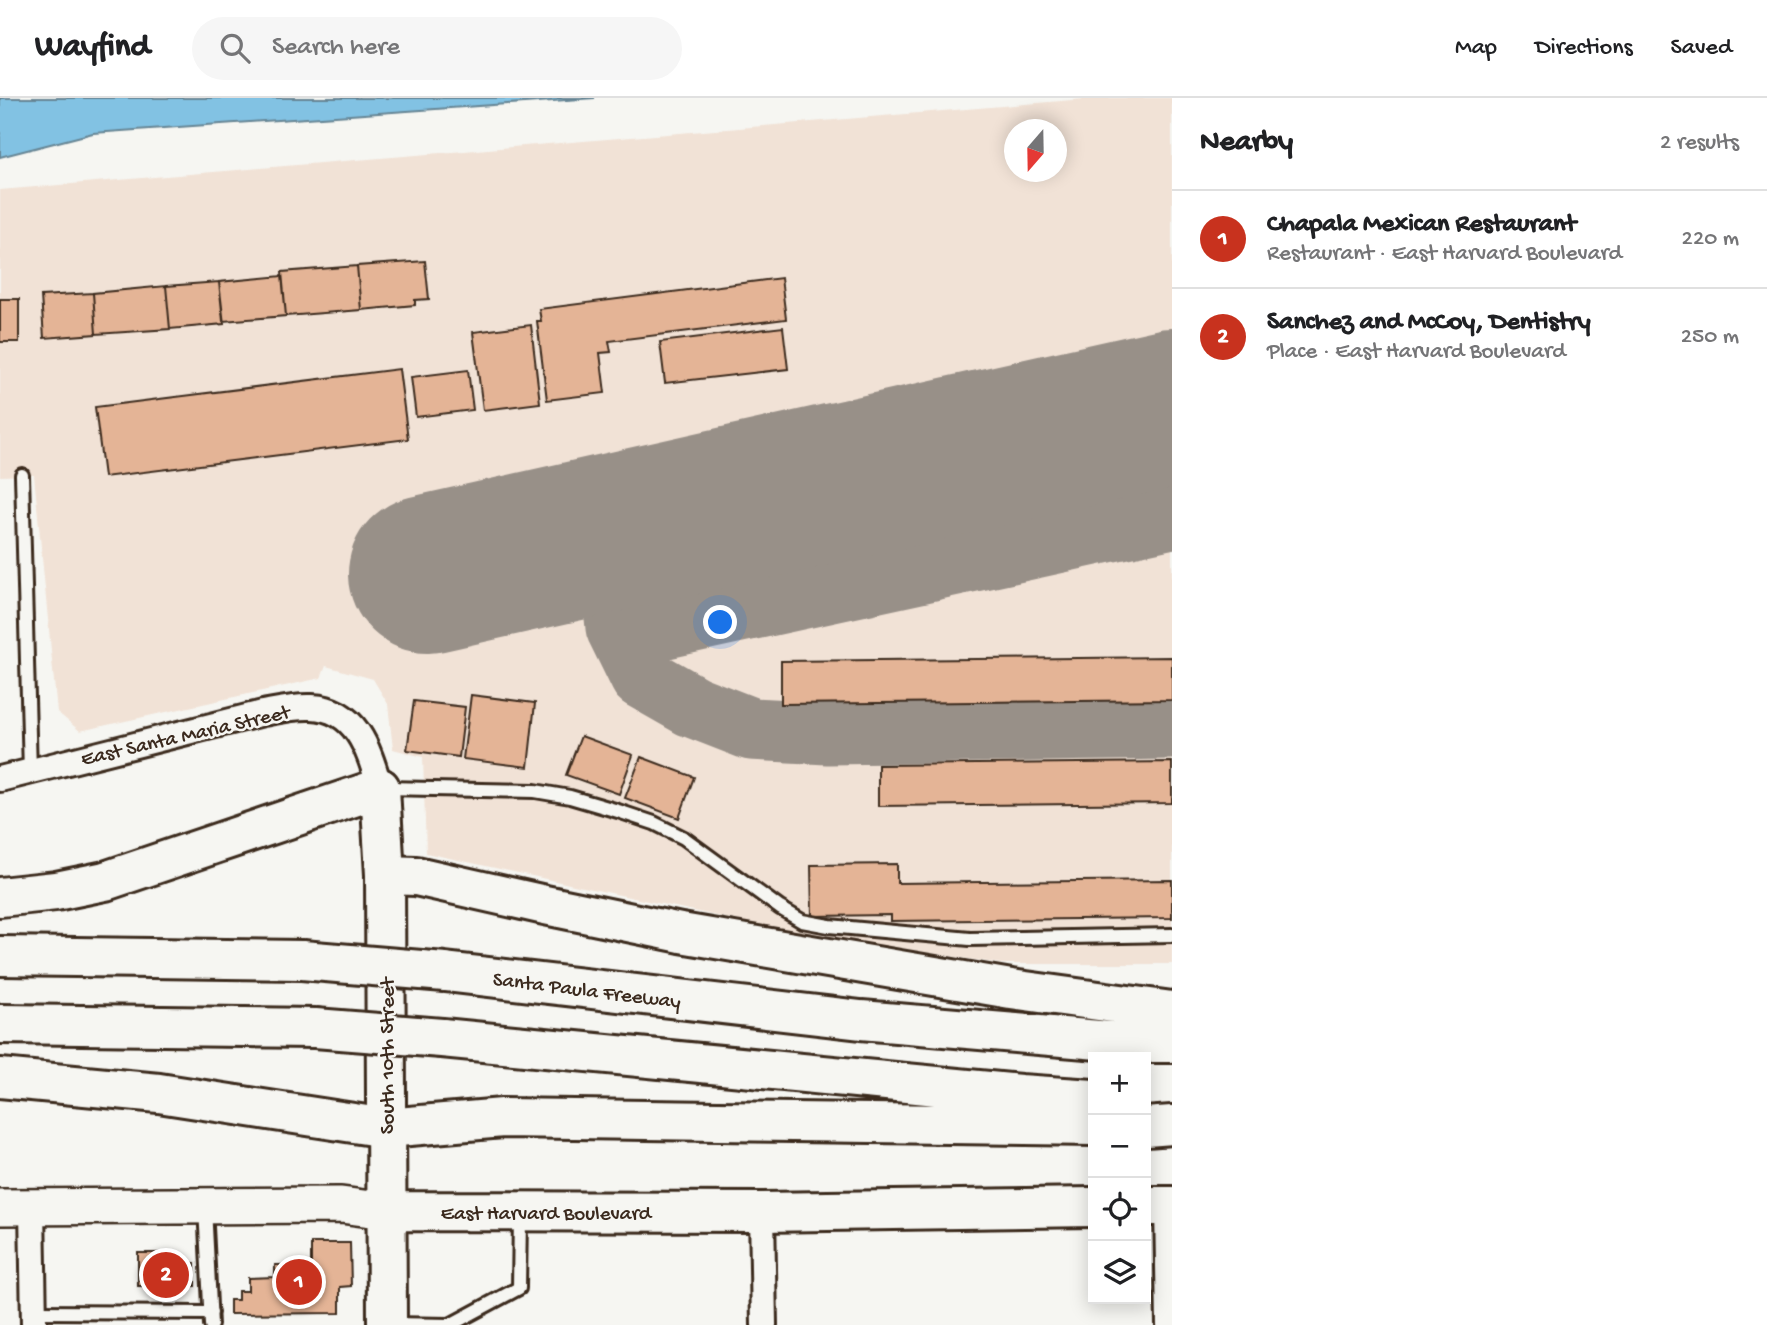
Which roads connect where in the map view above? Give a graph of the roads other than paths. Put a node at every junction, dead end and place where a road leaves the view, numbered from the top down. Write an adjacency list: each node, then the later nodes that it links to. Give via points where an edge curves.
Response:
1 (22, 475): 2 (lane)
2 (30, 772): 3 (street, East Santa Maria Street); 4 (street, East Santa Maria Street, via 263,713 314,707 339,715 361,734)
3 (0, 779)
4 (380, 788): 5 (main road, South 10th Street); 6 (main road, via 105,881); 7 (lane, via 535,791 618,811 684,838 802,921 970,939)
5 (385, 875): 9 (main road, via 416,876 681,933 1011,989); 19 (main road, South 10th Street)
6 (0, 897)
7 (1172, 935)
8 (0, 956): 11 (main road, Santa Paula Freeway, bridge, via 302,960 861,1020)
9 (1172, 1011)
10 (0, 1024): 13 (main road, bridge, via 315,1028)
11 (1172, 1043)
12 (0, 1078): 19 (main road, via 159,1093)
13 (1088, 1099)
14 (1151, 1102): 15 (main road)
15 (1172, 1104)
16 (1172, 1125): 18 (main road)
17 (1088, 1126): 19 (main road, via 503,1118)
18 (1151, 1127)
19 (386, 1128): 24 (main road, South 10th Street)
20 (205, 1205): 22 (main road, East Harvard Boulevard); 24 (main road, East Harvard Boulevard, via 341,1205); 28 (lane)
21 (1161, 1206): 31 (street)
22 (16, 1207): 27 (street)
23 (1088, 1207): 26 (main road, East Harvard Boulevard)
24 (386, 1211): 25 (main road, East Harvard Boulevard); 29 (main road, South 10th Street)
25 (520, 1212): 26 (main road, East Harvard Boulevard); 29 (lane, via 519,1288 450,1325)
26 (762, 1212): 30 (street)
27 (34, 1318): 28 (lane)
28 (211, 1319)
29 (387, 1325)
30 (764, 1325)
31 (1168, 1325)

